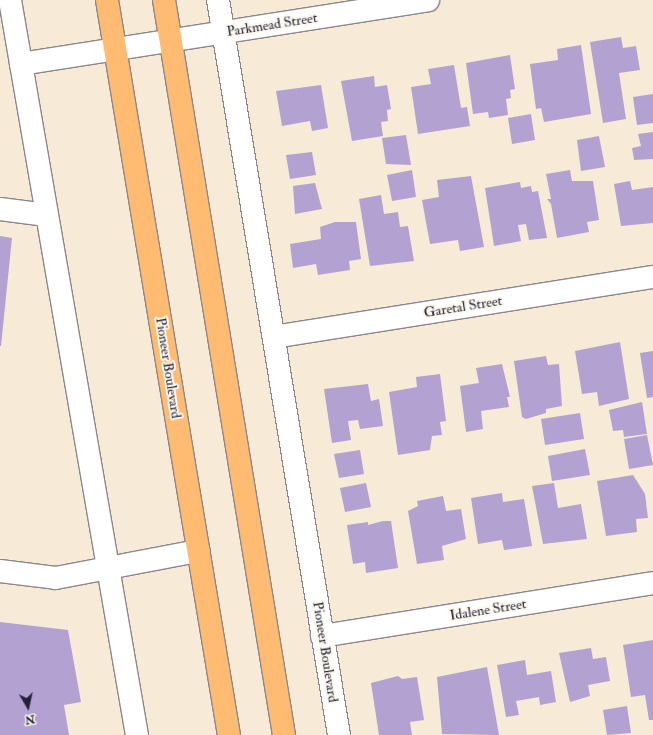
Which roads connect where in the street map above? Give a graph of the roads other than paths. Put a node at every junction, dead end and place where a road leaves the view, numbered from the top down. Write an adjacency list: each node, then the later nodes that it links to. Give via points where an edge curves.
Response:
1 (10, 0): 9 (street)
2 (107, 0): 8 (main road, Pioneer Boulevard)
3 (164, 0): 7 (main road)
4 (218, 0): 6 (street, Pioneer Boulevard)
5 (428, 0): 6 (street, Parkmead Street)
6 (224, 33): 7 (street, Parkmead Street); 13 (street, Pioneer Boulevard)
7 (171, 42): 8 (street, Parkmead Street); 21 (main road)
8 (115, 50): 9 (street, Parkmead Street); 14 (main road, Pioneer Boulevard)
9 (21, 64): 11 (street)
10 (0, 209): 11 (street)
11 (47, 215): 15 (street)
12 (653, 276): 13 (street, Garetal Street)
13 (274, 337): 18 (street, Pioneer Boulevard)
14 (198, 551): 15 (street); 20 (main road, Pioneer Boulevard)
15 (108, 568): 16 (street, via 56,578); 19 (street)
16 (0, 571)
17 (653, 584): 18 (street, Idalene Street)
18 (322, 636): 22 (street, Pioneer Boulevard)
19 (137, 735)
20 (229, 735)
21 (284, 735)
22 (338, 735)

